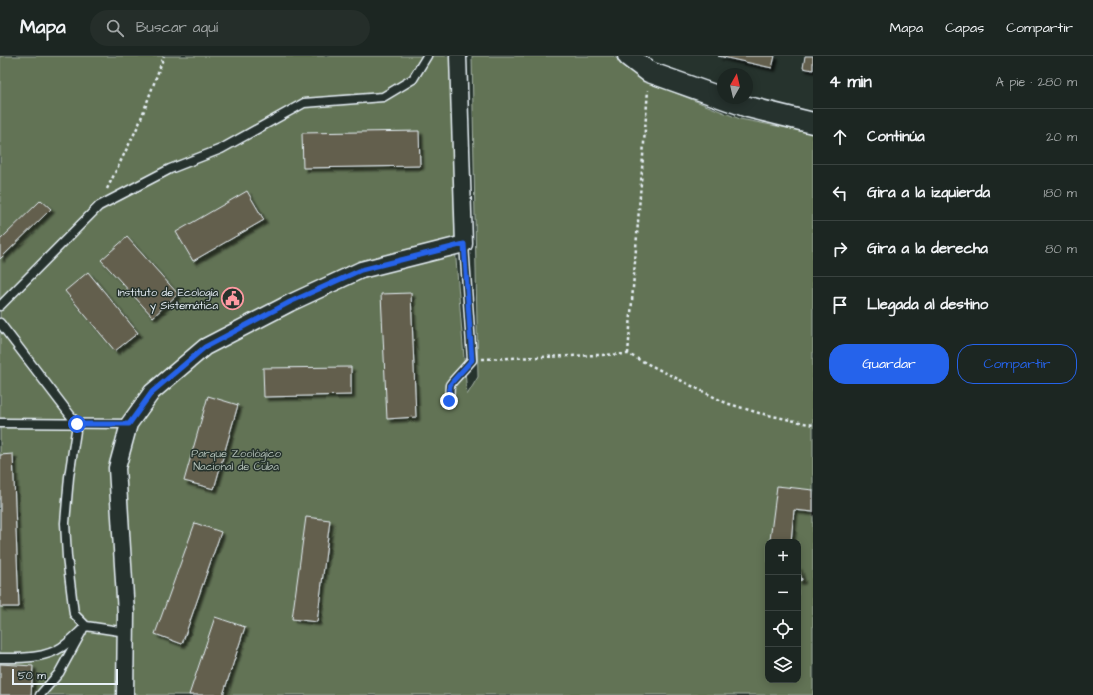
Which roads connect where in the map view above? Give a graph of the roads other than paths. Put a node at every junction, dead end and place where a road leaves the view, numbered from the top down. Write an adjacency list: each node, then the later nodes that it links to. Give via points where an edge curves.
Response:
1 (427, 56): 6 (lane, via 413,79 383,97 304,103 221,149 170,169 99,206)
2 (458, 56): 5 (street)
3 (628, 56): 4 (street, via 649,72 748,107)
4 (813, 123)
5 (464, 244): 8 (lane, via 472,360 450,385); 11 (street, via 361,270 290,302 212,343 152,392)
6 (0, 306)
7 (0, 323): 10 (lane)
8 (449, 401)
9 (0, 423): 10 (lane)
10 (77, 424): 11 (lane); 12 (lane, via 69,477 66,550 74,614)
11 (129, 424): 13 (street, via 117,468)
12 (86, 626): 13 (lane); 14 (lane, via 62,647 48,654); 15 (lane, via 59,674)
13 (126, 632): 16 (street)
14 (0, 658)
15 (40, 695)
16 (125, 695)

